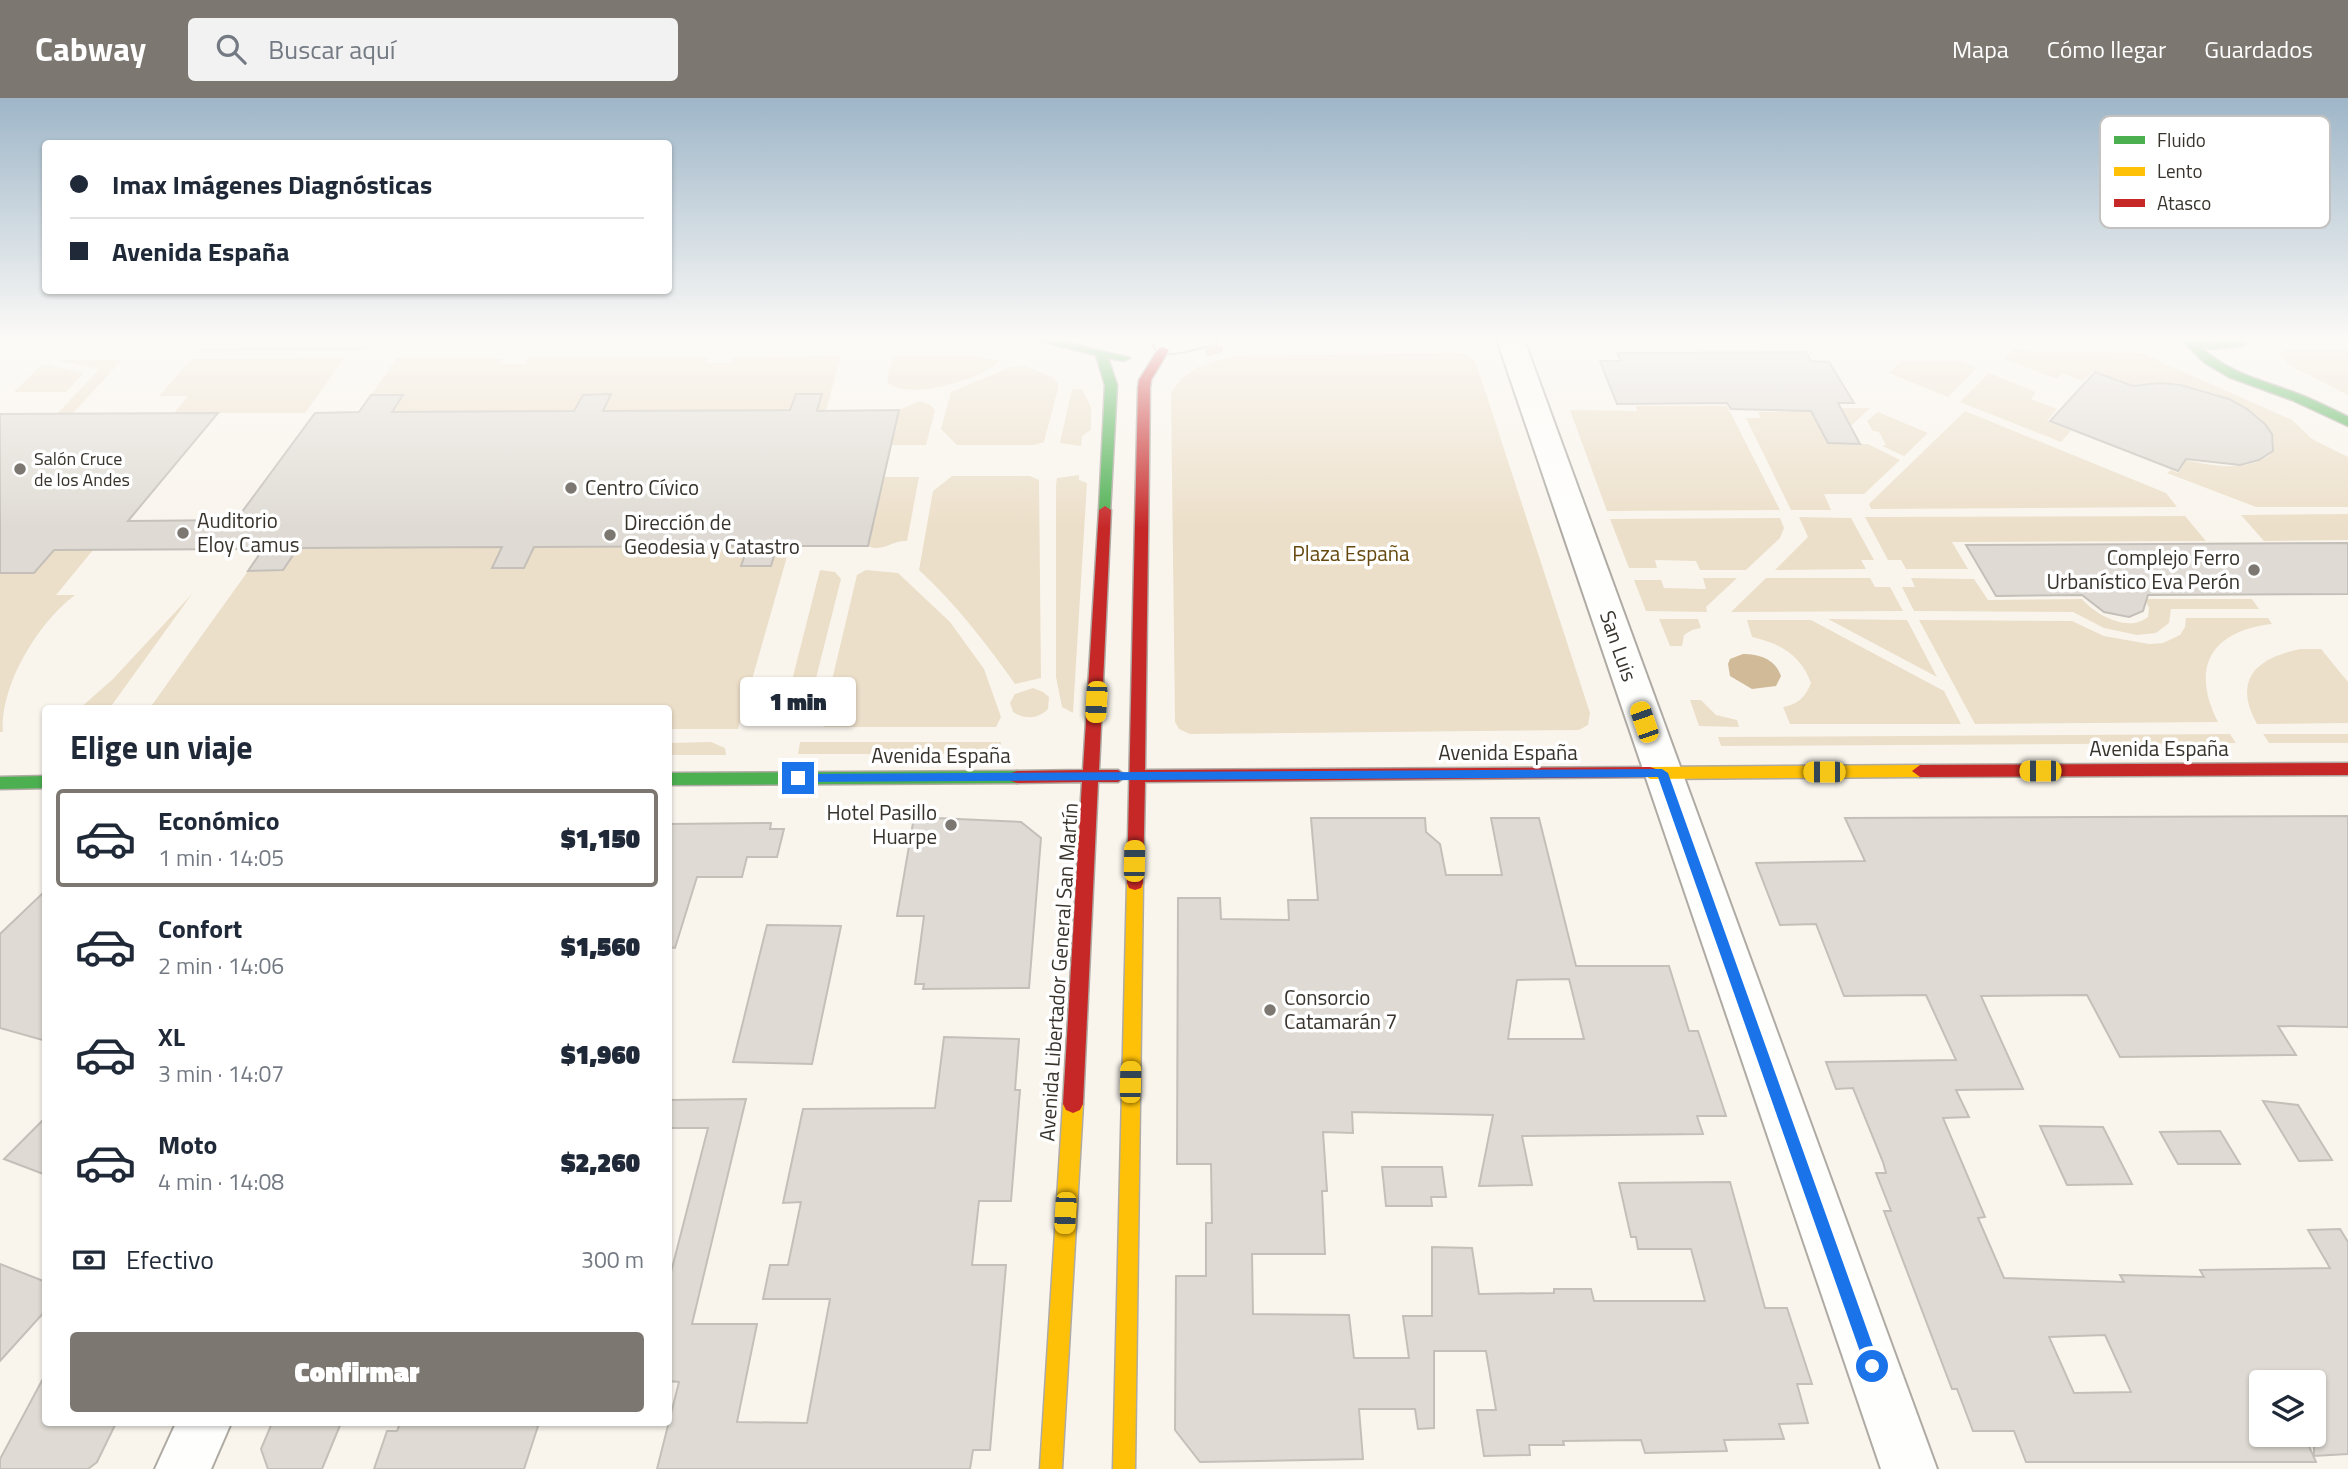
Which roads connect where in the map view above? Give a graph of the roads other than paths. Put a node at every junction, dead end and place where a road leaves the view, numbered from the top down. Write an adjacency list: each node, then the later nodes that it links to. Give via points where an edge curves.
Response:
1 (1110, 401): 8 (main road, Avenida Libertador General San Martín)
2 (1144, 401): 9 (main road)
3 (1531, 401): 7 (street, San Luis)
4 (2303, 401): 5 (main road)
5 (2348, 422)
6 (2348, 769): 7 (main road, Avenida España)
7 (1662, 773): 9 (main road, Avenida España); 17 (street, San Luis)
8 (1092, 776): 9 (main road, Avenida España); 10 (main road, Avenida España); 15 (main road, Avenida Libertador General San Martín)
9 (1136, 776): 16 (main road)
10 (672, 779)
11 (42, 782): 12 (main road)
12 (0, 783)
13 (203, 1426): 14 (street)
14 (183, 1469)
15 (1051, 1469)
16 (1124, 1469)
17 (1909, 1469)

